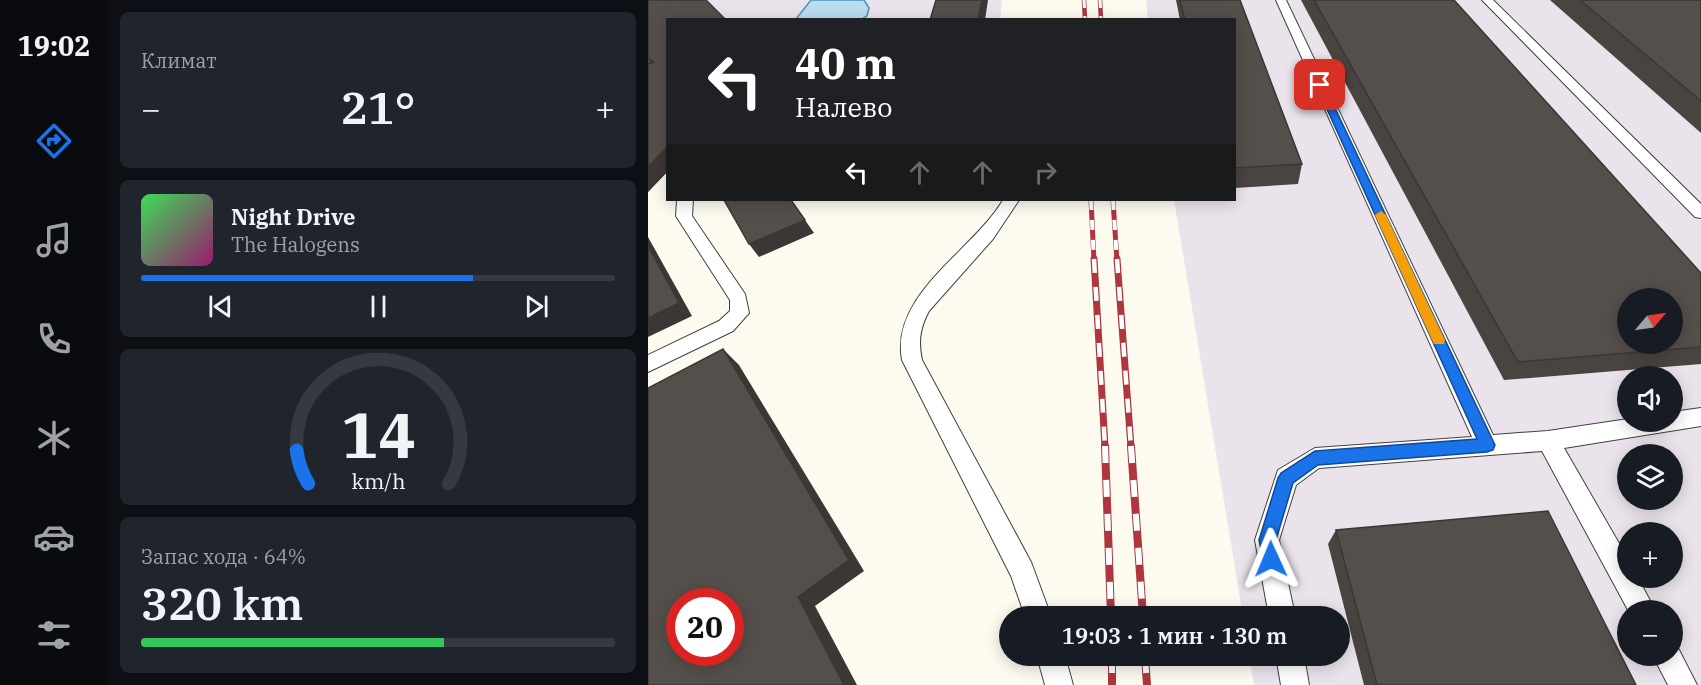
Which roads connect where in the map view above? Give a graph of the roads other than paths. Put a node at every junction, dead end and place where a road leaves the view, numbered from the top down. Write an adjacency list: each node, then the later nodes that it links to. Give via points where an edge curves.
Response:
1 (1281, 0): 11 (lane)
2 (1487, 0): 5 (lane)
3 (685, 201): 6 (lane, via 684,216 739,300 740,313 726,326)
4 (1010, 201): 13 (lane, via 994,226 928,298 915,317 909,340 912,360 1022,571)
5 (1701, 213)
6 (648, 364)
7 (1701, 417): 8 (lane)
8 (1683, 419)
9 (1617, 430): 10 (lane)
10 (1548, 441): 11 (lane); 12 (lane)
11 (1487, 445): 14 (lane, via 1315,458 1287,478 1267,540)
12 (1636, 600)
13 (1034, 606)
14 (1280, 606)
15 (1054, 666): 18 (lane)
16 (1292, 666): 19 (lane)
17 (1673, 666): 20 (lane)
18 (1059, 685)
19 (1295, 685)
20 (1683, 685)

